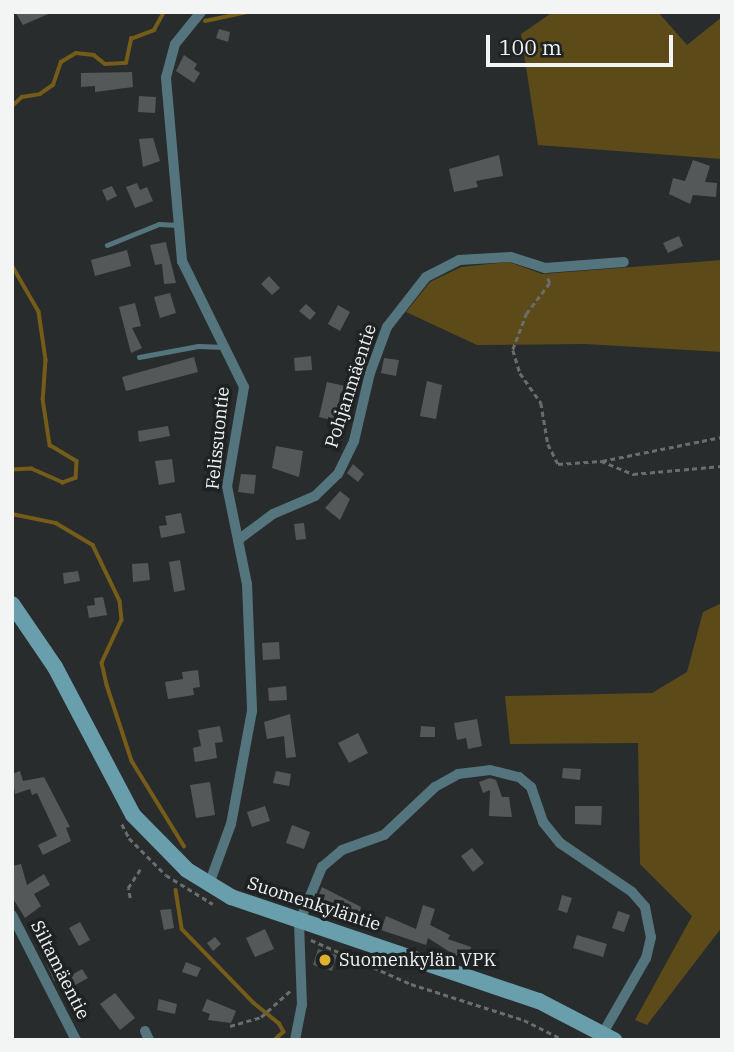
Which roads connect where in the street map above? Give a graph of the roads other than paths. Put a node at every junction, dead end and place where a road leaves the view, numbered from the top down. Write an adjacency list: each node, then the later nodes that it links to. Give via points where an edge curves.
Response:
1 (201, 12): 2 (street, Felissuontie, via 176,44 166,78)
2 (179, 225): 3 (lane, via 159,224); 5 (street, Felissuontie, via 182,261)
3 (107, 245)
4 (624, 262): 7 (street, Pohjanmäentie, via 545,268 511,257 459,260 426,277 387,327 370,373 354,441 338,474 315,496 273,513)
5 (225, 347): 6 (lane, via 198,346); 7 (street, Felissuontie, via 244,387 226,486)
6 (139, 357)
7 (238, 540): 9 (street, Felissuontie, via 247,584 252,712 231,824)
8 (12, 604): 9 (street, Suomenkyläntie, via 55,667 133,815 169,854)
9 (209, 884): 11 (street, Suomenkyläntie)
10 (12, 915): 13 (street, Siltamäentie)
11 (298, 929): 12 (street, Suomenkyläntie, via 359,938 539,1001); 12 (street, via 322,867 331,858 384,835 435,787 458,774 490,770 519,777 531,787 543,822 560,843 632,892 645,907 651,937 646,958); 14 (street, via 302,1006)
12 (609, 1036)
13 (76, 1040)
14 (295, 1040)

